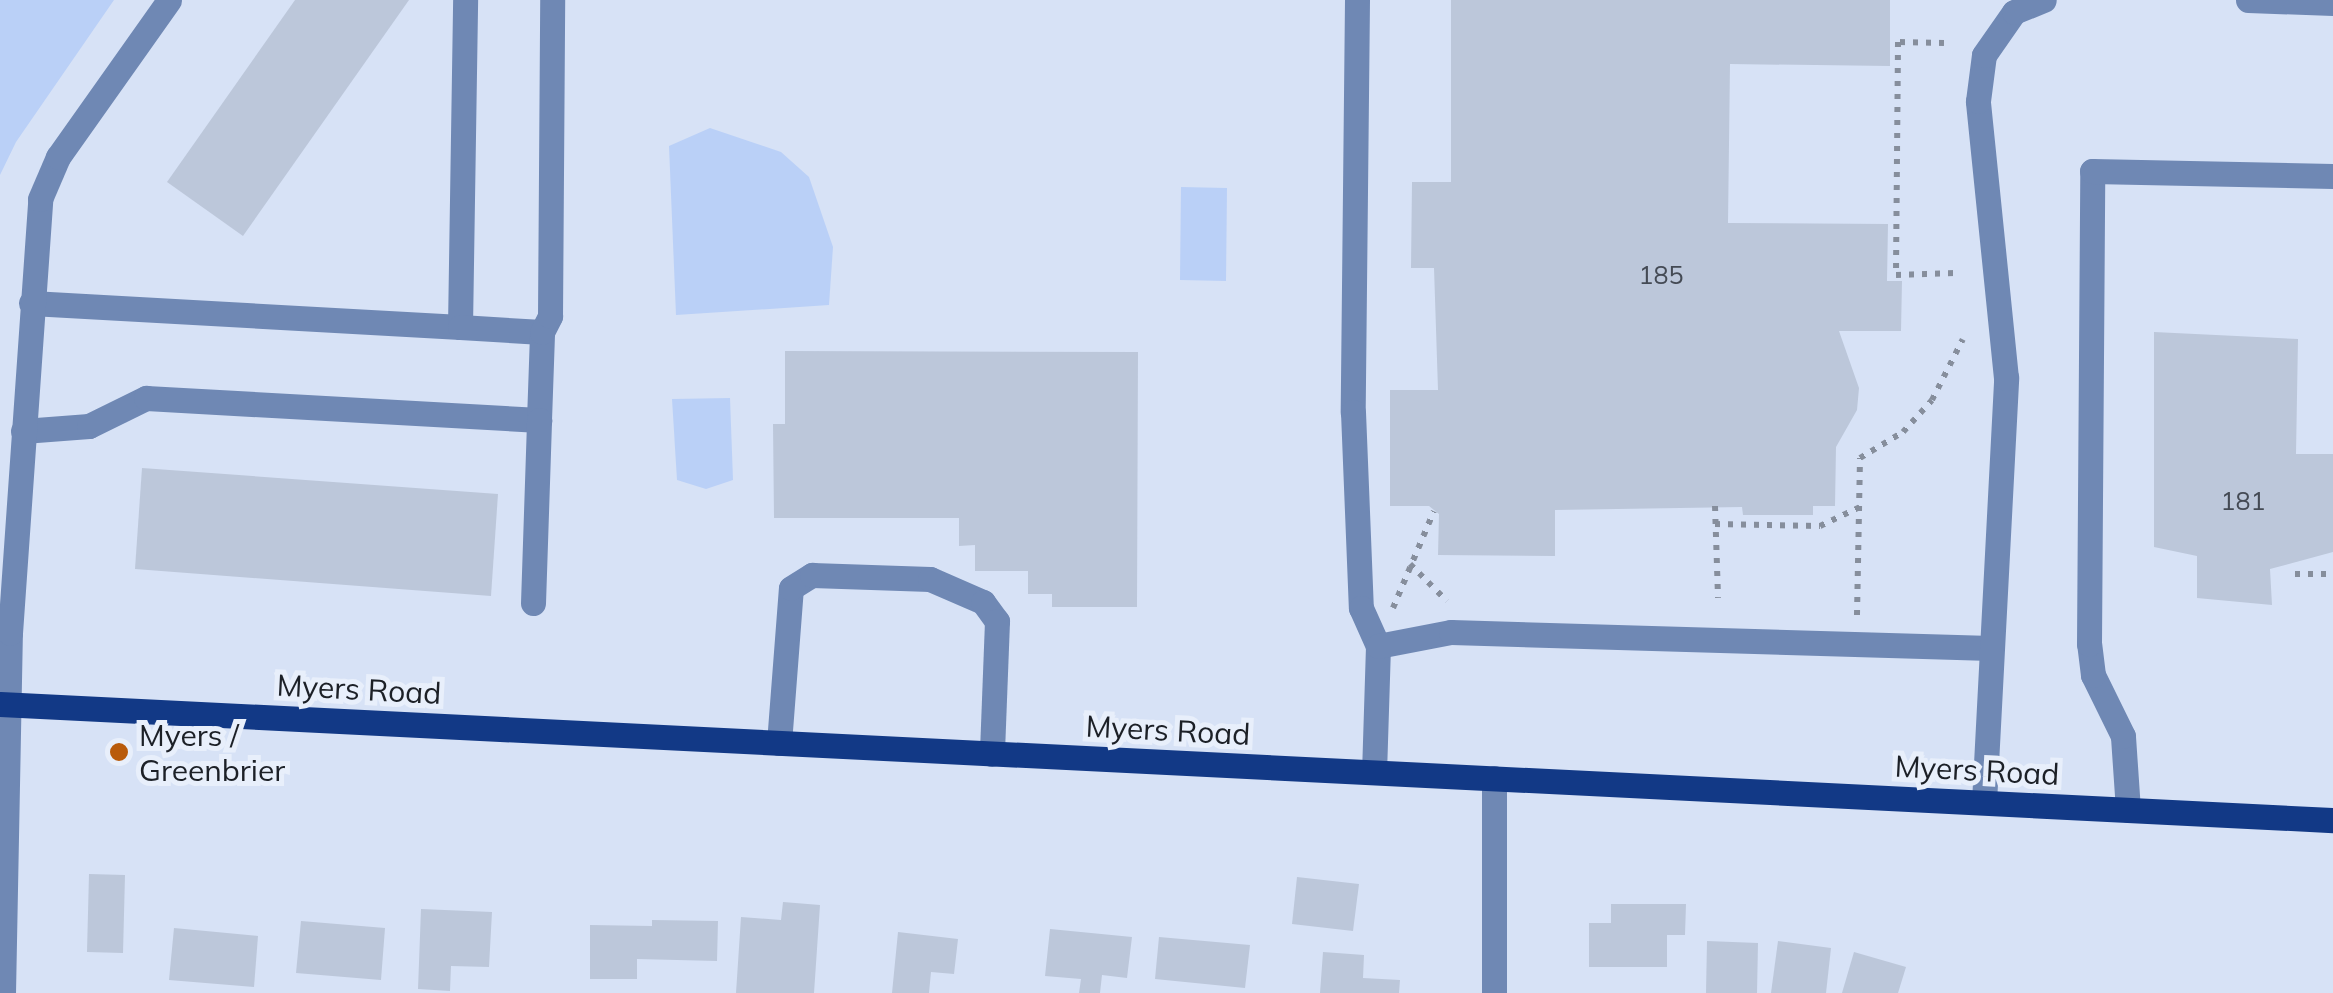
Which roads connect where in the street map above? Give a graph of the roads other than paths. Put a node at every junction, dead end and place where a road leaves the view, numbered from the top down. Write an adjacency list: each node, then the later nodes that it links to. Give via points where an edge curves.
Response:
1 (169, 0): 9 (street, via 46,180)
2 (465, 0): 10 (street)
3 (552, 0): 11 (street, via 550,316)
4 (1357, 0): 15 (street, via 1354,412 1362,608)
5 (2044, 0): 16 (street, via 2014,12 1984,55 1978,101 2006,378)
6 (2248, 0): 7 (street)
7 (2333, 3)
8 (2333, 176): 23 (street, via 2092,171 2089,644 2093,675 2123,736)
9 (31, 303): 10 (street); 13 (street)
10 (460, 327): 11 (street)
11 (542, 332): 12 (street)
12 (539, 420): 13 (street, via 146,398 88,426); 14 (street)
13 (23, 431): 17 (street)
14 (532, 603)
15 (1378, 646): 16 (street, via 1451,632); 20 (street)
16 (1991, 648): 22 (street)
17 (4, 705): 18 (main road, Myers Road); 25 (street)
18 (778, 743): 19 (main road, Myers Road); 19 (street, via 791,588 812,575 930,579 983,602 997,621)
19 (992, 754): 20 (main road, Myers Road)
20 (1374, 772): 21 (main road, Myers Road)
21 (1494, 778): 22 (main road, Myers Road); 26 (street)
22 (1984, 802): 23 (main road, Myers Road)
23 (2128, 810): 24 (main road, Myers Road)
24 (2333, 820)
25 (2, 993)
26 (1494, 993)

